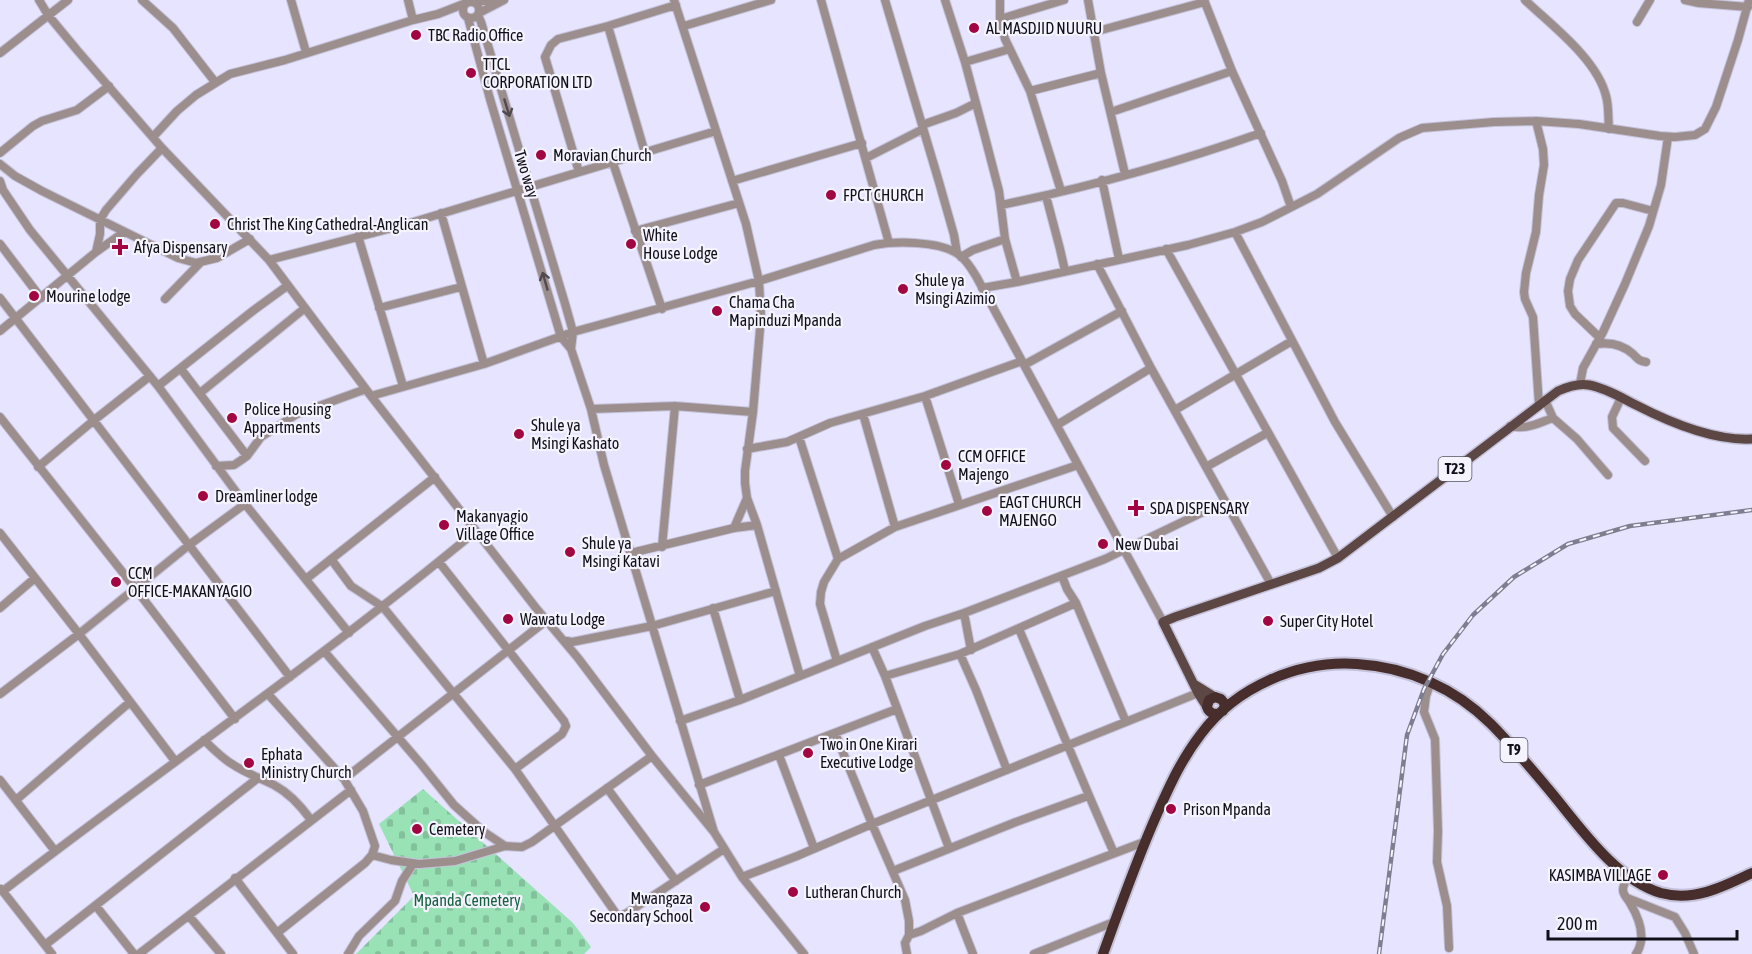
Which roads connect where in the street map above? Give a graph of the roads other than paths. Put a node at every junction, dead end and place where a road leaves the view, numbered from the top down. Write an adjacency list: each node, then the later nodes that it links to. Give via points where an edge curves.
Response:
1 (39, 0): 25 (street)
2 (68, 0): 25 (street)
3 (142, 0): 40 (street, via 173,28)
4 (291, 0): 36 (street)
5 (408, 0): 28 (street)
6 (504, 0): 21 (street)
7 (771, 0): 31 (street)
8 (821, 0): 52 (street)
9 (885, 0): 46 (street)
10 (945, 0): 37 (street)
11 (1000, 0): 27 (street)
12 (1064, 0): 27 (street)
13 (1088, 0): 33 (street)
14 (1525, 0): 47 (street, via 1554,24 1594,71 1606,94)
15 (1650, 0): 29 (street)
16 (1685, 0): 19 (street)
17 (1204, 1): 33 (street); 38 (street)
18 (675, 2): 30 (street); 31 (street)
19 (1700, 2): 22 (street)
20 (468, 3): 21 (street); 23 (street); 24 (street, via 478,5); 26 (street, via 463,8)
21 (492, 4): 24 (street); 32 (street)
22 (1749, 4): 51 (street, via 1710,121 1695,135)
23 (438, 14): 26 (street); 28 (street)
24 (478, 14): 26 (street); 32 (street)
25 (48, 15): 35 (street); 41 (street)
26 (466, 17): 67 (street, Two way)
27 (1000, 19): 34 (street)
28 (413, 20): 36 (street)
29 (1637, 22)
30 (608, 26): 55 (street); 59 (street, via 558,39 545,57)
31 (684, 26): 48 (street)
32 (484, 32): 65 (street, one-way to 65)
33 (1094, 32): 39 (street)
34 (1010, 49): 37 (street); 42 (street)
35 (0, 52)
36 (306, 52): 40 (street)
37 (965, 62): 43 (street)
38 (1232, 71): 44 (street); 49 (street)
39 (1101, 73): 42 (street); 44 (street)
40 (215, 82): 50 (street, via 177,111)
41 (109, 86): 50 (street); 54 (street, via 77,110 33,126)
42 (1030, 91): 68 (street)
43 (976, 104): 46 (street); 71 (street)
44 (1111, 112): 60 (street)
45 (1536, 121): 47 (street); 72 (street, via 1433,125 1412,131); 126 (street, via 1544,165 1524,292 1533,317)
46 (922, 127): 56 (street); 86 (street)
47 (1609, 129): 51 (street)
48 (716, 131): 55 (street); 64 (street)
49 (1261, 133): 60 (street); 72 (street)
50 (153, 137): 53 (street)
51 (1668, 137): 73 (street)
52 (862, 143): 56 (street); 64 (street)
53 (162, 148): 75 (street, via 114,199); 80 (street)
54 (0, 153)
55 (645, 153): 57 (street)
56 (866, 158): 82 (street)
57 (613, 163): 59 (street); 76 (street)
58 (0, 164): 61 (street)
59 (579, 172): 65 (street)
60 (1125, 174): 62 (street)
61 (15, 176): 66 (street); 75 (street)
62 (1102, 180): 68 (street); 87 (street)
63 (0, 181): 66 (street)
64 (732, 181): 70 (street)
65 (530, 188): 67 (street); 107 (street)
66 (2, 191): 92 (street)
67 (519, 191): 74 (street); 108 (street, Two way, one-way to 67)
68 (1061, 191): 69 (street)
69 (1046, 196): 71 (street); 91 (street)
70 (739, 203): 76 (street); 93 (street)
71 (1001, 205): 81 (street)
72 (1291, 207): 78 (street)
73 (1653, 211): 110 (street); 110 (street, via 1616,203 1578,260 1570,279 1568,300)
74 (441, 213): 79 (street); 96 (street)
75 (100, 220): 77 (street); 85 (street)
76 (635, 231): 103 (street)
77 (124, 232): 85 (street); 89 (street, via 177,258)
78 (1235, 232): 84 (street); 109 (street)
79 (358, 236): 88 (street); 102 (street)
80 (250, 239): 88 (street); 89 (street, via 217,258)
81 (1005, 239): 86 (street); 94 (street)
82 (889, 243): 86 (street, via 937,247); 93 (street)
83 (0, 244): 99 (street)
84 (1166, 249): 87 (street); 117 (street)
85 (96, 252): 92 (street)
86 (959, 255): 97 (street)
87 (1119, 259): 90 (street)
88 (269, 260): 95 (street)
89 (201, 262): 100 (street)
90 (1096, 264): 91 (street); 104 (street)
91 (1065, 271): 94 (street)
92 (68, 276): 99 (street); 118 (street)
93 (759, 281): 103 (street); 130 (street, via 761,317)
94 (1017, 282): 97 (street)
95 (287, 286): 101 (street); 116 (street)
96 (461, 287): 102 (street); 114 (street)
97 (982, 288): 113 (street)
98 (0, 298): 105 (street)
99 (41, 298): 105 (street)
100 (165, 299)
101 (305, 308): 122 (street); 123 (street)
102 (379, 308): 121 (street)
103 (662, 309): 107 (street)
104 (1122, 310): 113 (street); 115 (street)
105 (15, 319): 106 (street); 134 (street)
106 (0, 331)
107 (573, 332): 108 (street); 111 (street)
108 (561, 337): 111 (street); 114 (street)
109 (1292, 341): 117 (street); 153 (street, via 1335,422)
110 (1598, 341): 112 (street, via 1616,344); 119 (street, via 1583,368)
111 (571, 349): 128 (street)
112 (1646, 362)
113 (1023, 363): 124 (street); 135 (street)
114 (484, 364): 121 (street)
115 (1151, 368): 129 (street); 135 (street)
116 (181, 369): 120 (street); 122 (street)
117 (1235, 373): 129 (street); 137 (street)
118 (150, 376): 120 (street); 134 (street)
119 (1580, 384): 125 (main road); 126 (main road, T23)
120 (158, 386): 144 (street)
121 (403, 386): 123 (street)
122 (200, 393): 141 (street)
123 (368, 393): 141 (street, via 297,414 261,437); 148 (street)
124 (925, 396): 131 (street); 152 (street)
125 (1621, 398): 139 (main road, via 1679,424); 142 (street, via 1612,417 1613,428)
126 (1542, 403): 133 (street); 136 (main road, T23)
127 (675, 406): 128 (street); 130 (street); 160 (street)
128 (591, 410): 162 (street)
129 (1176, 410): 146 (street)
130 (753, 412): 140 (street)
131 (863, 414): 138 (street); 155 (street)
132 (0, 417): 145 (street)
133 (1553, 418): 136 (street, via 1532,426); 147 (street)
134 (93, 421): 145 (street); 159 (street)
135 (1057, 425): 143 (street)
136 (1510, 426): 153 (main road, T23)
137 (1267, 433): 146 (street); 163 (street)
138 (799, 437): 140 (street); 164 (street)
139 (1752, 440)
140 (747, 449): 149 (street)
141 (247, 456): 144 (street, via 234,465)
142 (1645, 461)
143 (1078, 465): 152 (street); 161 (street)
144 (216, 466): 151 (street)
145 (39, 467): 171 (street)
146 (1206, 467): 150 (street)
147 (1608, 476)
148 (435, 477): 157 (street); 165 (street)
149 (747, 498): 154 (street); 156 (street)
150 (1224, 502): 161 (street); 170 (street)
151 (245, 504): 159 (street); 169 (street)
152 (959, 504): 155 (street)
153 (1393, 517): 163 (main road, T23)
154 (757, 525): 156 (street); 172 (street)
155 (895, 527): 164 (street)
156 (734, 528): 160 (street)
157 (476, 531): 166 (street); 178 (street)
158 (0, 534): 168 (street)
159 (189, 545): 171 (street); 193 (street)
160 (662, 547): 162 (street)
161 (1124, 550): 167 (street); 179 (street)
162 (631, 553): 180 (street)
163 (1338, 558): 170 (main road, T23)
164 (838, 559): 190 (street, via 824,582 820,604)
165 (331, 560): 169 (street); 174 (street, via 351,586)
166 (439, 562): 174 (street); 188 (street)
167 (1062, 576): 173 (street); 177 (street)
168 (35, 578): 175 (street); 183 (street)
169 (306, 579): 182 (street)
170 (1271, 584): 179 (main road, T23)
171 (135, 588): 183 (street); 207 (street)
172 (776, 591): 176 (street); 191 (street)
173 (1076, 603): 181 (street); 209 (street)
174 (383, 607): 182 (street); 200 (street)
175 (0, 608)
176 (713, 608): 180 (street); 202 (street)
177 (964, 613): 185 (street); 186 (street)
178 (547, 620): 188 (street); 216 (street)
179 (1162, 622): 195 (main road)
180 (652, 626): 184 (street); 208 (street)
181 (1019, 629): 186 (street); 214 (street)
182 (349, 633): 187 (street)
183 (79, 634): 198 (street); 203 (street)
184 (567, 641)
185 (872, 647): 190 (street); 192 (street)
186 (971, 650): 189 (street)
187 (324, 651): 193 (street); 212 (street)
188 (508, 651): 200 (street); 218 (street, via 566,726 562,734)
189 (960, 654): 192 (street); 219 (street)
190 (837, 661): 191 (street)
191 (800, 676): 202 (street)
192 (885, 676): 205 (street)
193 (290, 677): 199 (street)
194 (1431, 682): 196 (highway, T9, via 1393,669 1344,663 1297,670); 244 (highway, T9, via 1491,724 1581,829); 257 (street, via 1424,712 1435,739 1437,862 1447,906)
195 (1194, 684): 197 (main road); 201 (main road)
196 (1245, 692): 201 (highway, T9); 206 (highway, T9)
197 (1198, 693): 204 (main road); 209 (street)
198 (0, 694)
199 (268, 694): 207 (street); 221 (street)
200 (453, 694): 212 (street); 218 (street)
201 (1217, 697): 204 (highway, T9, via 1209,700); 206 (highway, via 1225,704)
202 (740, 700): 208 (street)
203 (130, 702): 217 (street); 227 (street)
204 (1208, 708): 206 (highway, via 1212,713); 210 (highway, T9)
205 (897, 709): 211 (street); 228 (street)
206 (1221, 712): 210 (highway, T9)
207 (235, 719): 213 (street)
208 (680, 721): 223 (street)
209 (1126, 722): 214 (street)
210 (1202, 732): 233 (highway, T9, via 1168,786)
211 (835, 733): 215 (street); 230 (street)
212 (398, 737): 221 (street); 234 (street, via 454,805)
213 (204, 740): 217 (street); 220 (street, via 234,765)
214 (1068, 745): 219 (street); 226 (street)
215 (779, 755): 223 (street); 235 (street)
216 (652, 756): 224 (street); 232 (street)
217 (175, 761): 238 (street)
218 (515, 769): 231 (street)
219 (1007, 770): 228 (street)
220 (258, 778): 229 (street, via 288,794); 250 (street)
221 (344, 779): 225 (street)
222 (0, 780): 227 (street)
223 (699, 785): 232 (street)
224 (607, 788): 231 (street); 247 (street)
225 (351, 790): 229 (street); 240 (street, via 371,832 375,846)
226 (1088, 796): 237 (street); 239 (street)
227 (16, 800): 238 (street)
228 (932, 800): 230 (street); 237 (street)
229 (311, 820): 246 (street)
230 (872, 824): 235 (street); 242 (street)
231 (555, 825): 234 (street, via 522,847); 247 (street, via 617,915 627,913)
232 (714, 832): 236 (street)
233 (1144, 842): 239 (street); 253 (highway, T9)
234 (505, 846): 241 (street, via 455,861)
235 (814, 848): 245 (street)
236 (724, 849): 245 (street); 247 (street)
237 (949, 849): 242 (street)
238 (55, 851): 248 (street)
239 (1114, 853): 251 (street)
240 (372, 855): 241 (street); 254 (street)
241 (413, 864): 263 (street, via 395,901 359,936)
242 (893, 871): 255 (street, via 908,911)
243 (1752, 873): 244 (highway, T9, via 1720,888 1687,896 1661,893)
244 (1628, 876): 249 (street, via 1623,890)
245 (742, 877): 264 (street)
246 (235, 878): 252 (street); 254 (street)
247 (676, 881)
248 (2, 890): 256 (street)
249 (1628, 898): 269 (street, via 1642,932); 270 (street, via 1675,917)
250 (96, 906): 256 (street); 259 (street)
251 (957, 913): 255 (street); 266 (street)
252 (189, 916): 260 (street); 261 (street)
253 (1114, 922): 267 (street); 268 (highway, T9)
254 (277, 933): 262 (street)
255 (909, 935): 265 (street, via 905,943)
256 (45, 945): 258 (street)
257 (1449, 948)
258 (52, 954)
259 (134, 954)
260 (139, 954)
261 (221, 954)
262 (293, 954)
263 (348, 954)
264 (804, 954)
265 (907, 954)
266 (973, 954)
267 (1034, 954)
268 (1103, 954)
269 (1636, 954)
270 (1694, 954)

